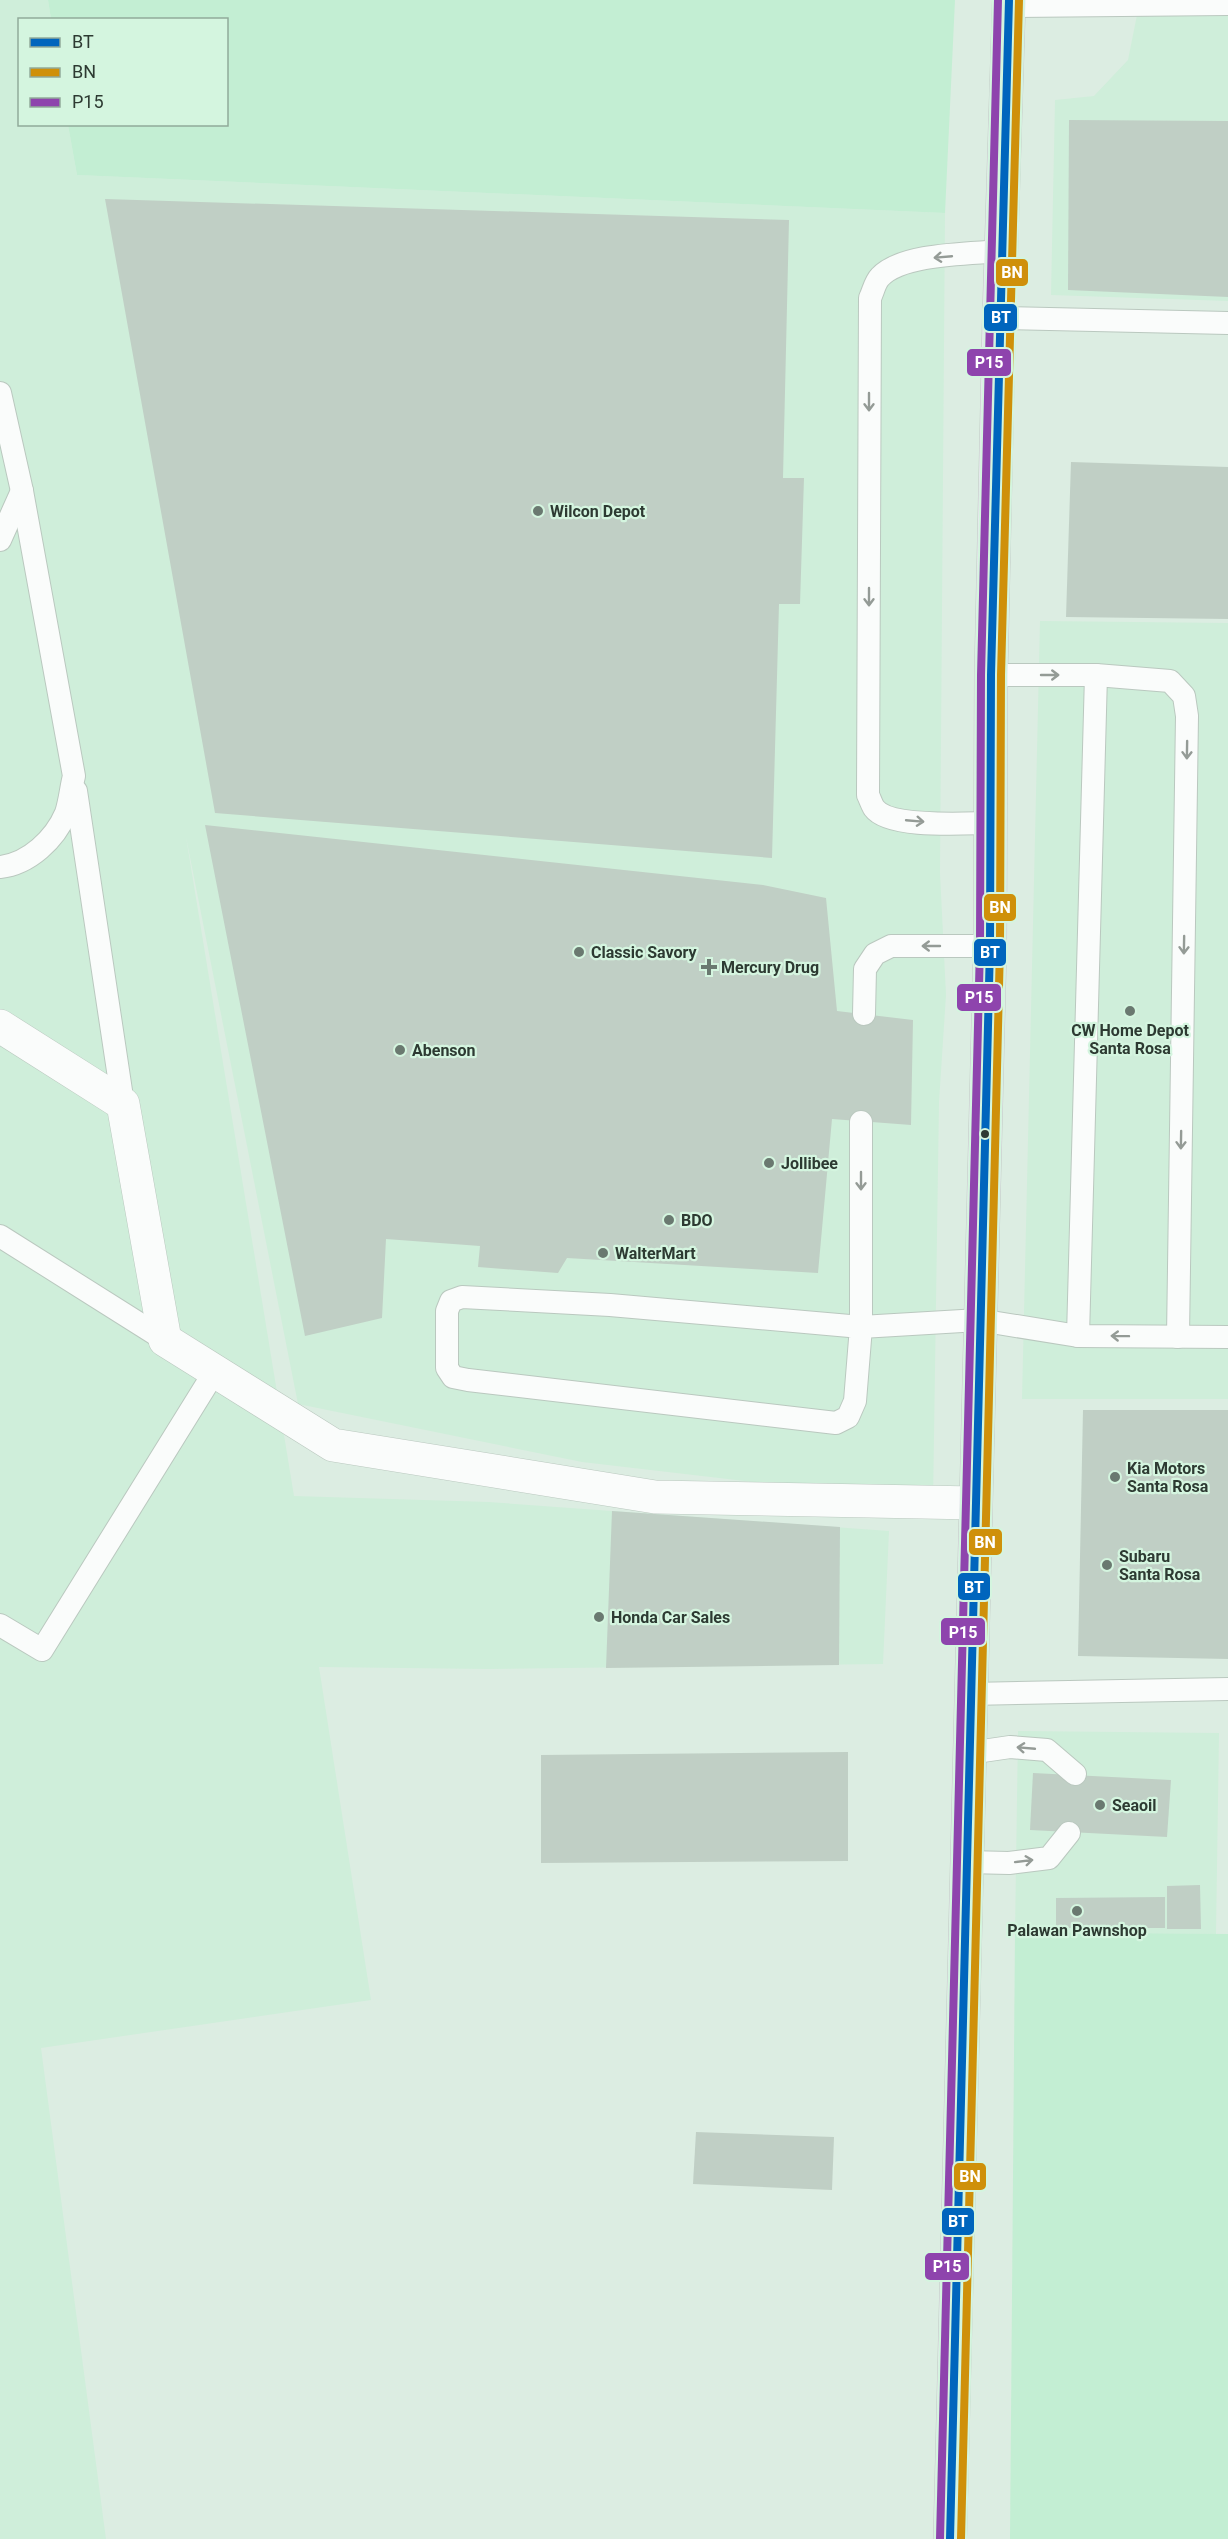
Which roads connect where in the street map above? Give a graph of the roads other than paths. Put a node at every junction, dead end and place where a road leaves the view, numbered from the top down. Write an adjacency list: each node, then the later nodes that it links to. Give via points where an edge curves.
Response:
1 (1009, 3): 2 (lane); 3 (main road)
2 (1228, 4)
3 (1001, 251): 4 (main road); 12 (lane, one-way to 12, via 901,264 880,277 870,298 868,795 875,810 891,819)
4 (999, 318): 5 (lane); 9 (main road)
5 (1228, 323)
6 (0, 393): 7 (lane)
7 (22, 491): 8 (lane); 11 (lane)
8 (0, 540)
9 (991, 675): 10 (lane, one-way to 10); 12 (main road)
10 (1096, 675): 22 (lane); 23 (lane, one-way to 23, via 1170,681 1184,696 1187,716)
11 (74, 776): 13 (lane, via 66,812 50,841 15,865); 17 (lane)
12 (991, 823): 14 (main road)
13 (0, 867)
14 (990, 946): 15 (lane, one-way to 15, via 891,946 875,954 866,969); 20 (main road)
15 (864, 1014)
16 (0, 1026): 17 (street)
17 (123, 1104): 25 (street)
18 (861, 1122): 21 (lane, one-way to 21)
19 (0, 1236): 25 (lane)
20 (980, 1320): 21 (lane); 22 (lane); 27 (main road)
21 (861, 1327): 21 (lane, via 855,1401 848,1417 836,1423 468,1380 453,1377 447,1368 447,1311 451,1301 462,1297 610,1305)
22 (1077, 1336): 23 (lane, one-way to 22)
23 (1178, 1337): 24 (lane)
24 (1228, 1337)
25 (165, 1340): 26 (street)
26 (215, 1371): 27 (street, via 333,1445 655,1497); 28 (lane, via 42,1650)
27 (975, 1503): 30 (main road)
28 (0, 1625)
29 (1228, 1689): 30 (lane)
30 (970, 1694): 31 (main road)
31 (969, 1753): 32 (lane, one-way to 31, via 1047,1750 1010,1747); 34 (main road)
32 (1075, 1774)
33 (1069, 1833): 34 (lane, one-way to 33, via 1009,1863 1049,1858)
34 (967, 1862): 35 (main road)
35 (950, 2539)

